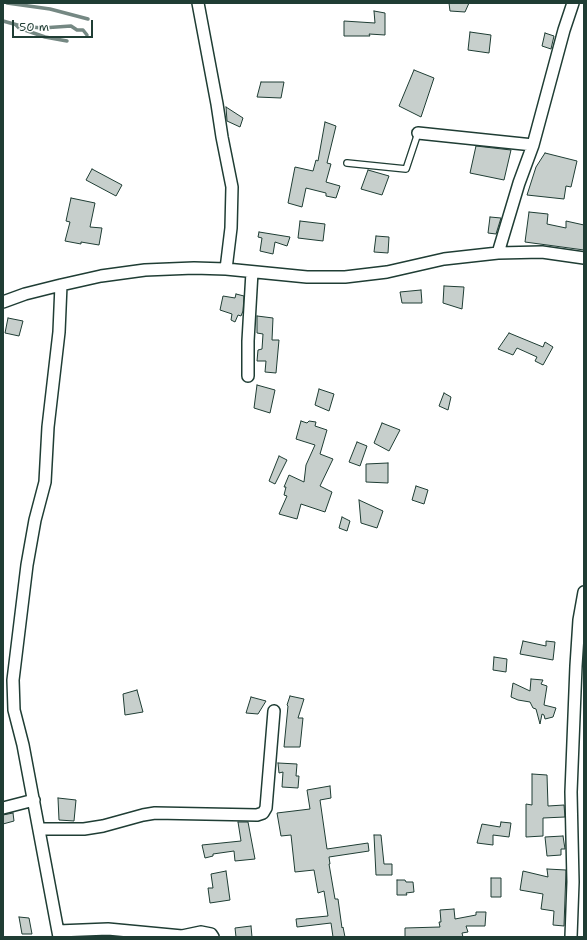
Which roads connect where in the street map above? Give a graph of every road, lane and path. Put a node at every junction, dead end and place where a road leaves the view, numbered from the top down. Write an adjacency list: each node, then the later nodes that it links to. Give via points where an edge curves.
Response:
1 (198, 3): 8 (street, via 232,187)
2 (573, 3): 4 (street)
3 (418, 133): 4 (street); 5 (lane, via 406,169)
4 (533, 145): 6 (street)
5 (347, 164)
6 (498, 253): 7 (street, via 542,252); 9 (street, via 444,259 387,272 345,277 307,277)
7 (584, 258)
8 (226, 269): 9 (street); 10 (street, via 145,270)
9 (252, 272): 12 (street)
10 (61, 285): 11 (street); 16 (street, via 45,482 35,520 13,680 14,710)
11 (3, 302)
12 (248, 376)
13 (584, 592): 14 (street, via 579,620)
14 (580, 691): 21 (street, via 571,792 574,882)
15 (274, 710): 18 (street, via 266,808 263,813 155,813 84,829)
16 (34, 800): 17 (street); 18 (street)
17 (3, 808)
18 (39, 829): 19 (street)
19 (58, 934): 20 (street, via 108,929 182,936 201,932 212,934)
20 (213, 937)
21 (571, 937)

